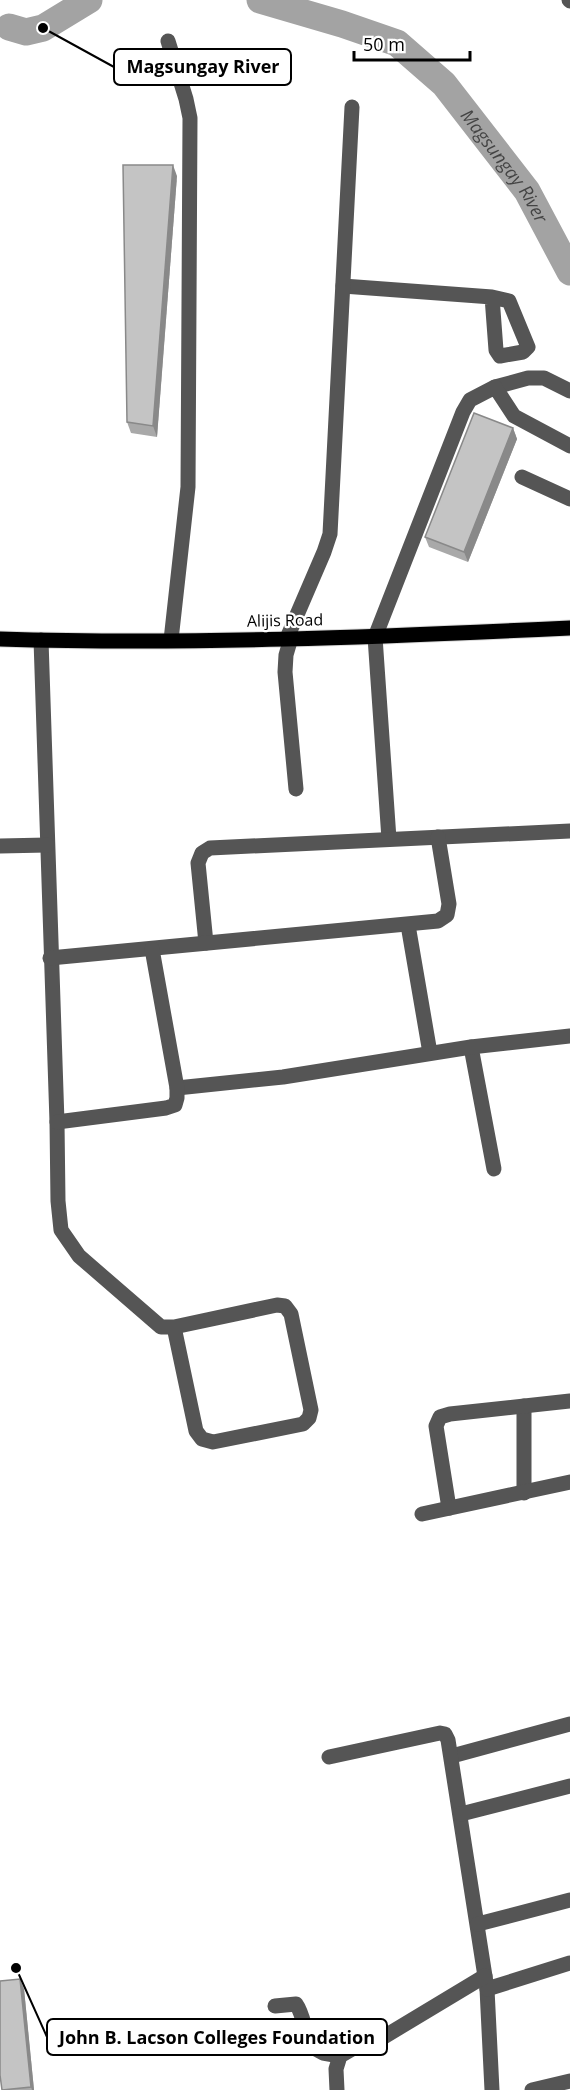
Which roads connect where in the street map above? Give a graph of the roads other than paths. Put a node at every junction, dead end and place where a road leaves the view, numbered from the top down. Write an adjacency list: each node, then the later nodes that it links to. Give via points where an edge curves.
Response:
1 (168, 41): 15 (street, via 190,118 188,487)
2 (352, 107): 3 (street)
3 (343, 286): 4 (street); 12 (street, via 330,534)
4 (492, 297)
5 (495, 387): 6 (street, via 544,378); 7 (street, via 514,416); 11 (street, via 470,400 463,412)
6 (570, 391)
7 (570, 446)
8 (522, 477): 9 (street)
9 (570, 499)
10 (570, 628): 11 (main road, Alijis Road)
11 (375, 637): 12 (main road, Alijis Road); 19 (street)
12 (289, 638): 15 (main road, Alijis Road); 16 (street, via 285,672)
13 (0, 639): 14 (main road, Alijis Road)
14 (40, 640): 15 (main road, Alijis Road); 20 (street)
15 (171, 640)
16 (296, 789)
17 (570, 831): 18 (street)
18 (438, 837): 19 (street); 22 (street, via 449,904 447,915 438,921)
19 (389, 839): 23 (street, via 210,848 202,853 198,863)
20 (47, 845): 21 (street); 25 (street)
21 (0, 846)
22 (408, 925): 23 (street); 28 (street)
23 (206, 943): 24 (street)
24 (152, 949): 25 (street); 29 (street)
25 (50, 958): 30 (street)
26 (570, 1036): 27 (street)
27 (471, 1047): 28 (street); 31 (street)
28 (430, 1053): 29 (street, via 283,1077)
29 (177, 1088): 30 (street, via 174,1105 166,1108)
30 (57, 1122): 32 (street, via 61,1230 80,1256 152,1321 161,1328)
31 (494, 1169)
32 (174, 1327): 32 (street, via 285,1306 291,1314 311,1410 309,1418 303,1424 213,1442 202,1439 196,1431)
33 (570, 1401): 34 (street)
34 (524, 1406): 36 (street); 37 (street, via 440,1417 435,1426)
35 (570, 1482): 36 (street)
36 (524, 1493): 37 (street)
37 (449, 1508): 38 (street)
38 (422, 1514)
39 (570, 1724): 40 (street)
40 (452, 1756): 41 (street, via 445,1734 440,1733); 43 (street)
41 (329, 1757)
42 (570, 1786): 43 (street)
43 (461, 1814): 45 (street)
44 (570, 1900): 45 (street)
45 (478, 1924): 47 (street)
46 (570, 1963): 47 (street)
47 (486, 1982): 49 (street); 52 (street)
48 (275, 2006): 49 (street, via 296,2004 312,2047)
49 (340, 2056): 51 (street)
50 (570, 2081): 53 (street)
51 (337, 2090)
52 (492, 2090)
53 (532, 2090)

